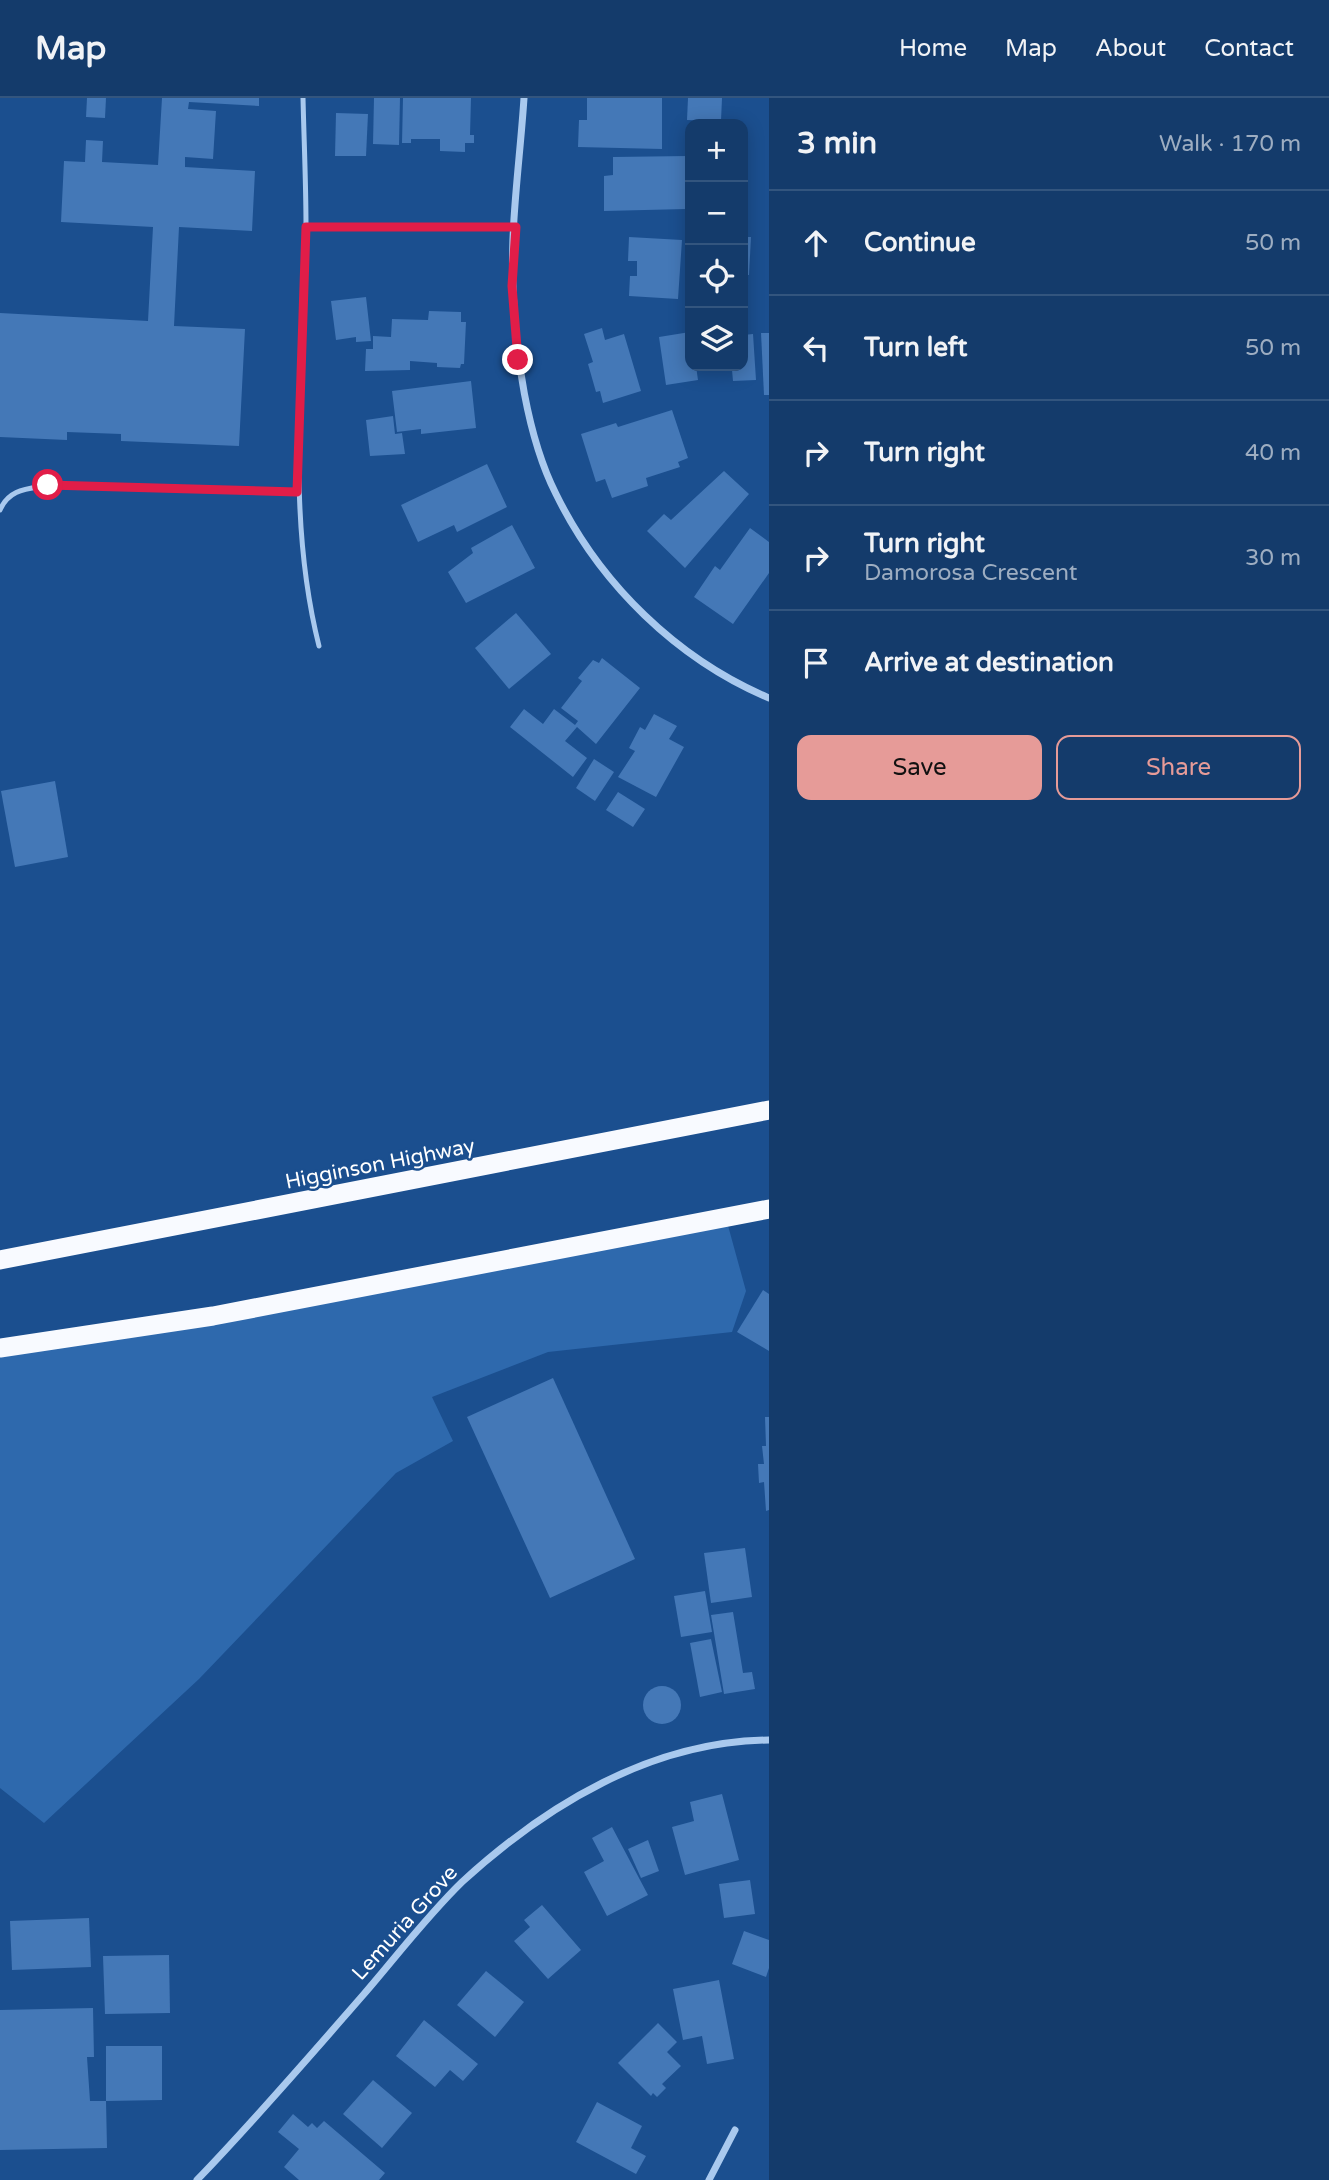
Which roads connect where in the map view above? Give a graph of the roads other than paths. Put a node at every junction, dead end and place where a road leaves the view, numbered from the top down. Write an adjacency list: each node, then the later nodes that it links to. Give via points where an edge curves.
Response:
1 (303, 98): 3 (lane)
2 (524, 98): 4 (street)
3 (306, 227): 4 (lane); 5 (lane)
4 (516, 227): 8 (street, via 512,286 518,360 533,429 555,493 594,556 638,610 691,656)
5 (297, 492): 6 (lane, via 48,485 13,493); 7 (lane, via 309,606)
6 (0, 510)
7 (319, 646)
8 (769, 698)
9 (769, 1111): 11 (highway, Higginson Highway)
10 (769, 1209): 14 (highway)
11 (102, 1242): 12 (highway); 13 (highway, Higginson Highway)
12 (0, 1254)
13 (0, 1260)
14 (213, 1317): 15 (highway); 16 (highway)
15 (0, 1348)
16 (0, 1357)
17 (769, 1740): 19 (street, Lemuria Grove, via 699,1748 634,1768 576,1795 517,1838 462,1883)
18 (735, 2130): 20 (street)
19 (197, 2180)
20 (709, 2180)

